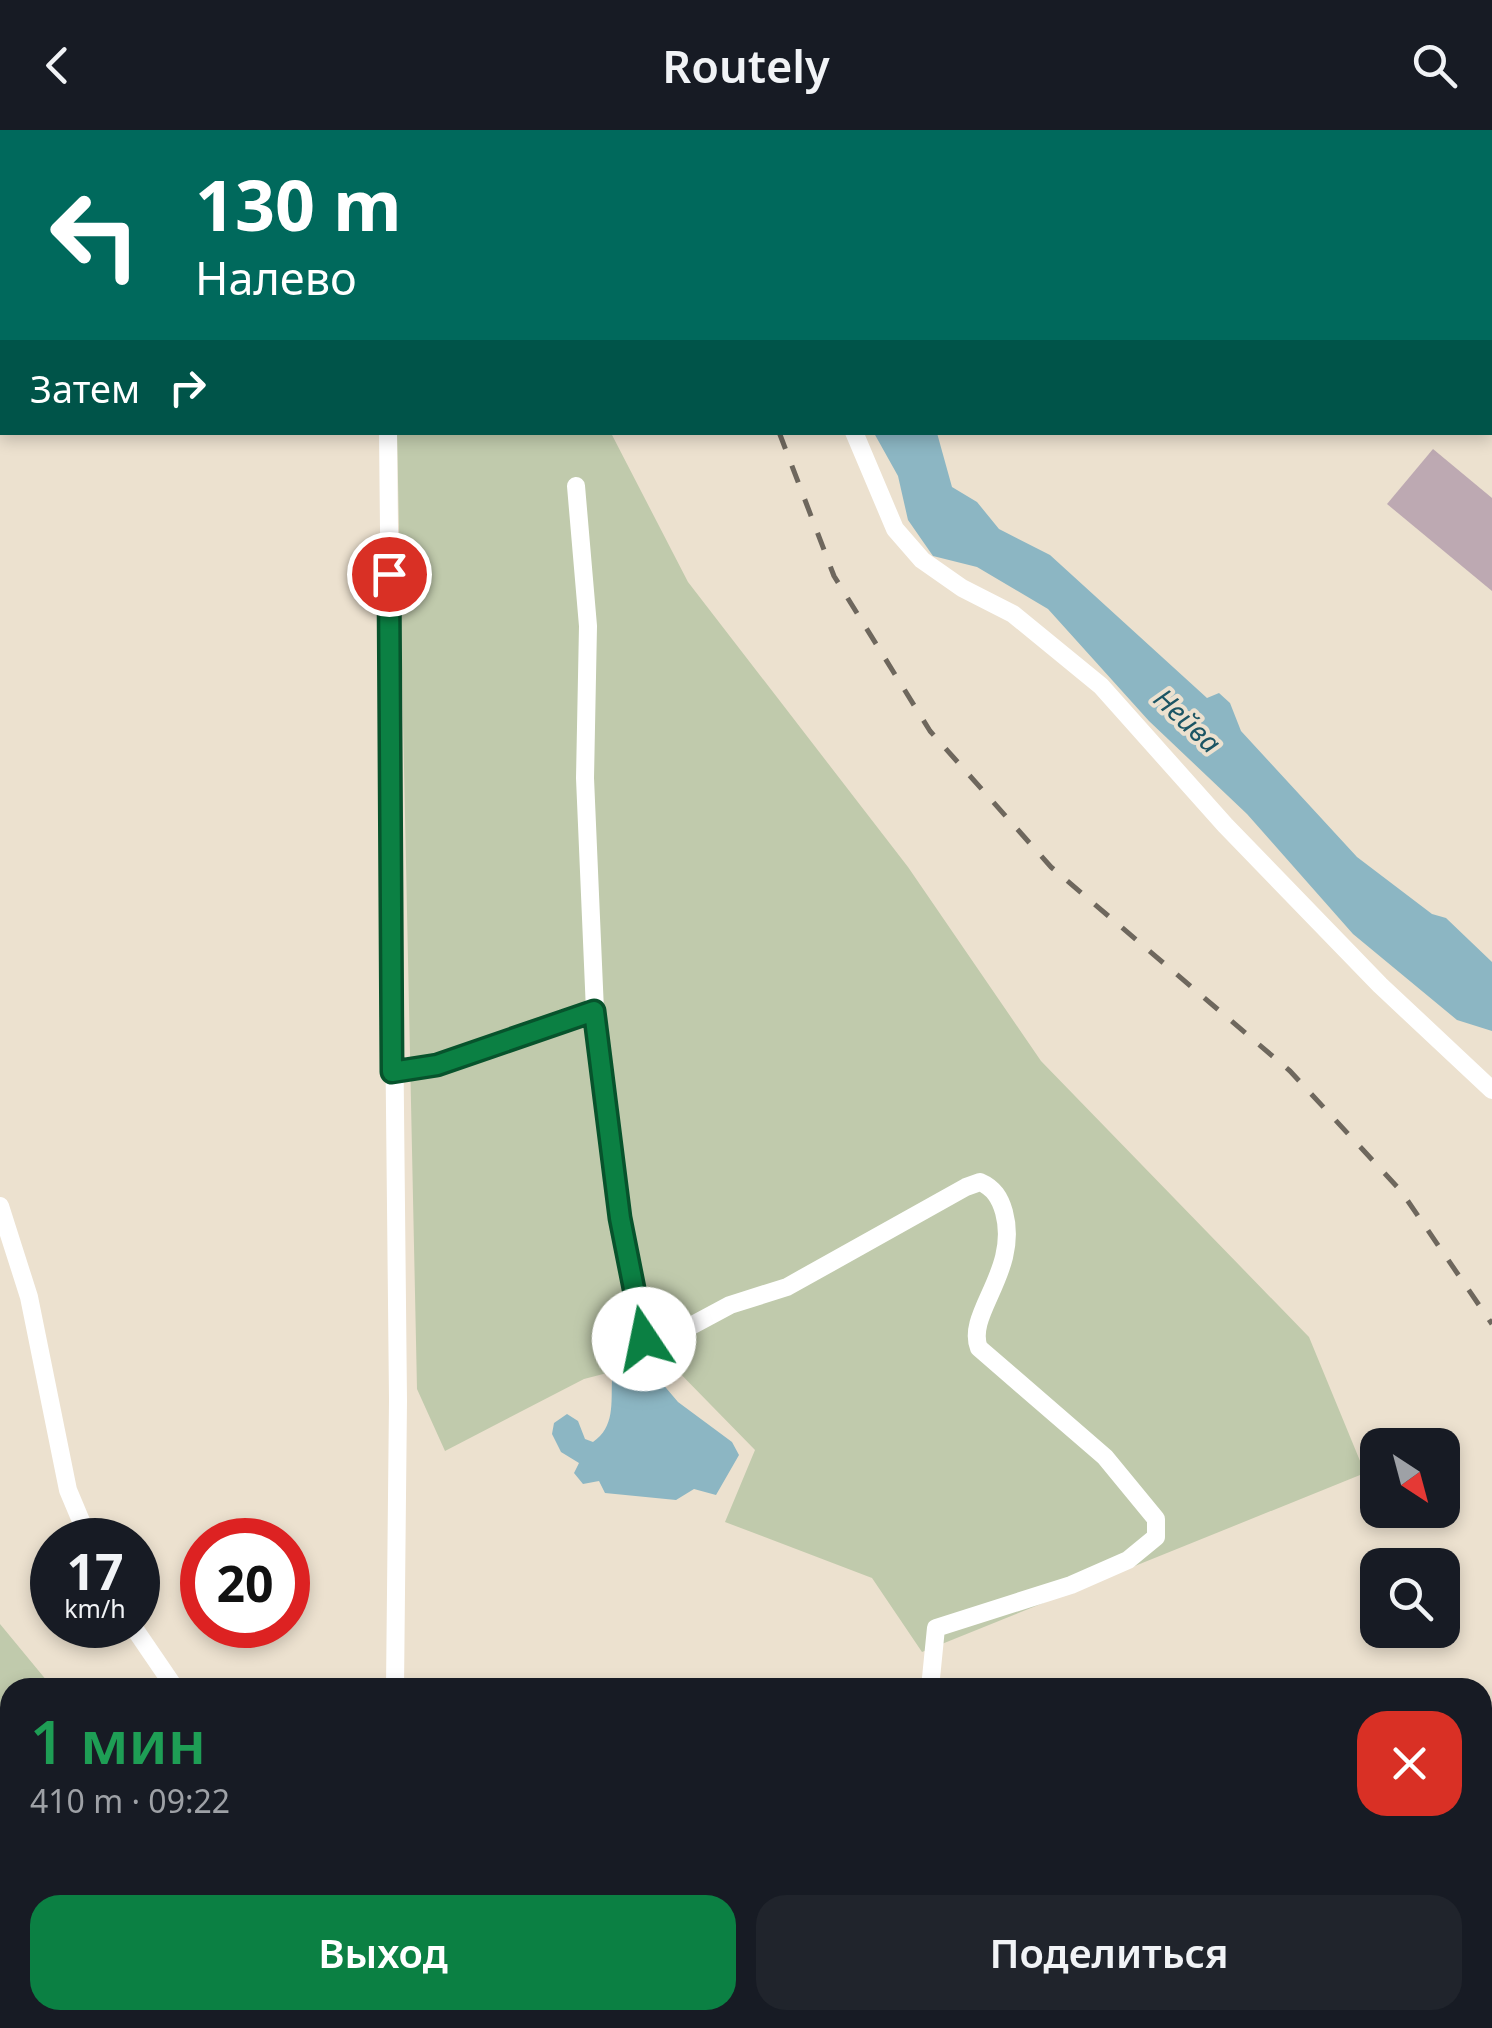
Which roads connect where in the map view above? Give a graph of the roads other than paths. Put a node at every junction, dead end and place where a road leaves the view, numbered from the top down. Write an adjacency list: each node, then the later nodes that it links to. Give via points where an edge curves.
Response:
1 (388, 435): 5 (street)
2 (855, 435): 6 (street, via 895,529 922,560 1013,614 1100,686 1238,838)
3 (576, 486): 4 (street, via 588,626 585,778)
4 (594, 1011): 5 (street, via 437,1065); 12 (street, via 620,1218 644,1339 650,1342 788,1287 966,1187 980,1182 998,1196 1007,1255 976,1327 979,1348 1105,1457 1158,1530 1128,1560 936,1628)
5 (392, 1072): 11 (street)
6 (1492, 1090)
7 (0, 1206): 8 (street, via 29,1297 68,1490)
8 (80, 1518)
9 (148, 1648): 10 (street)
10 (168, 1678)
11 (395, 1678)
12 (931, 1678)

